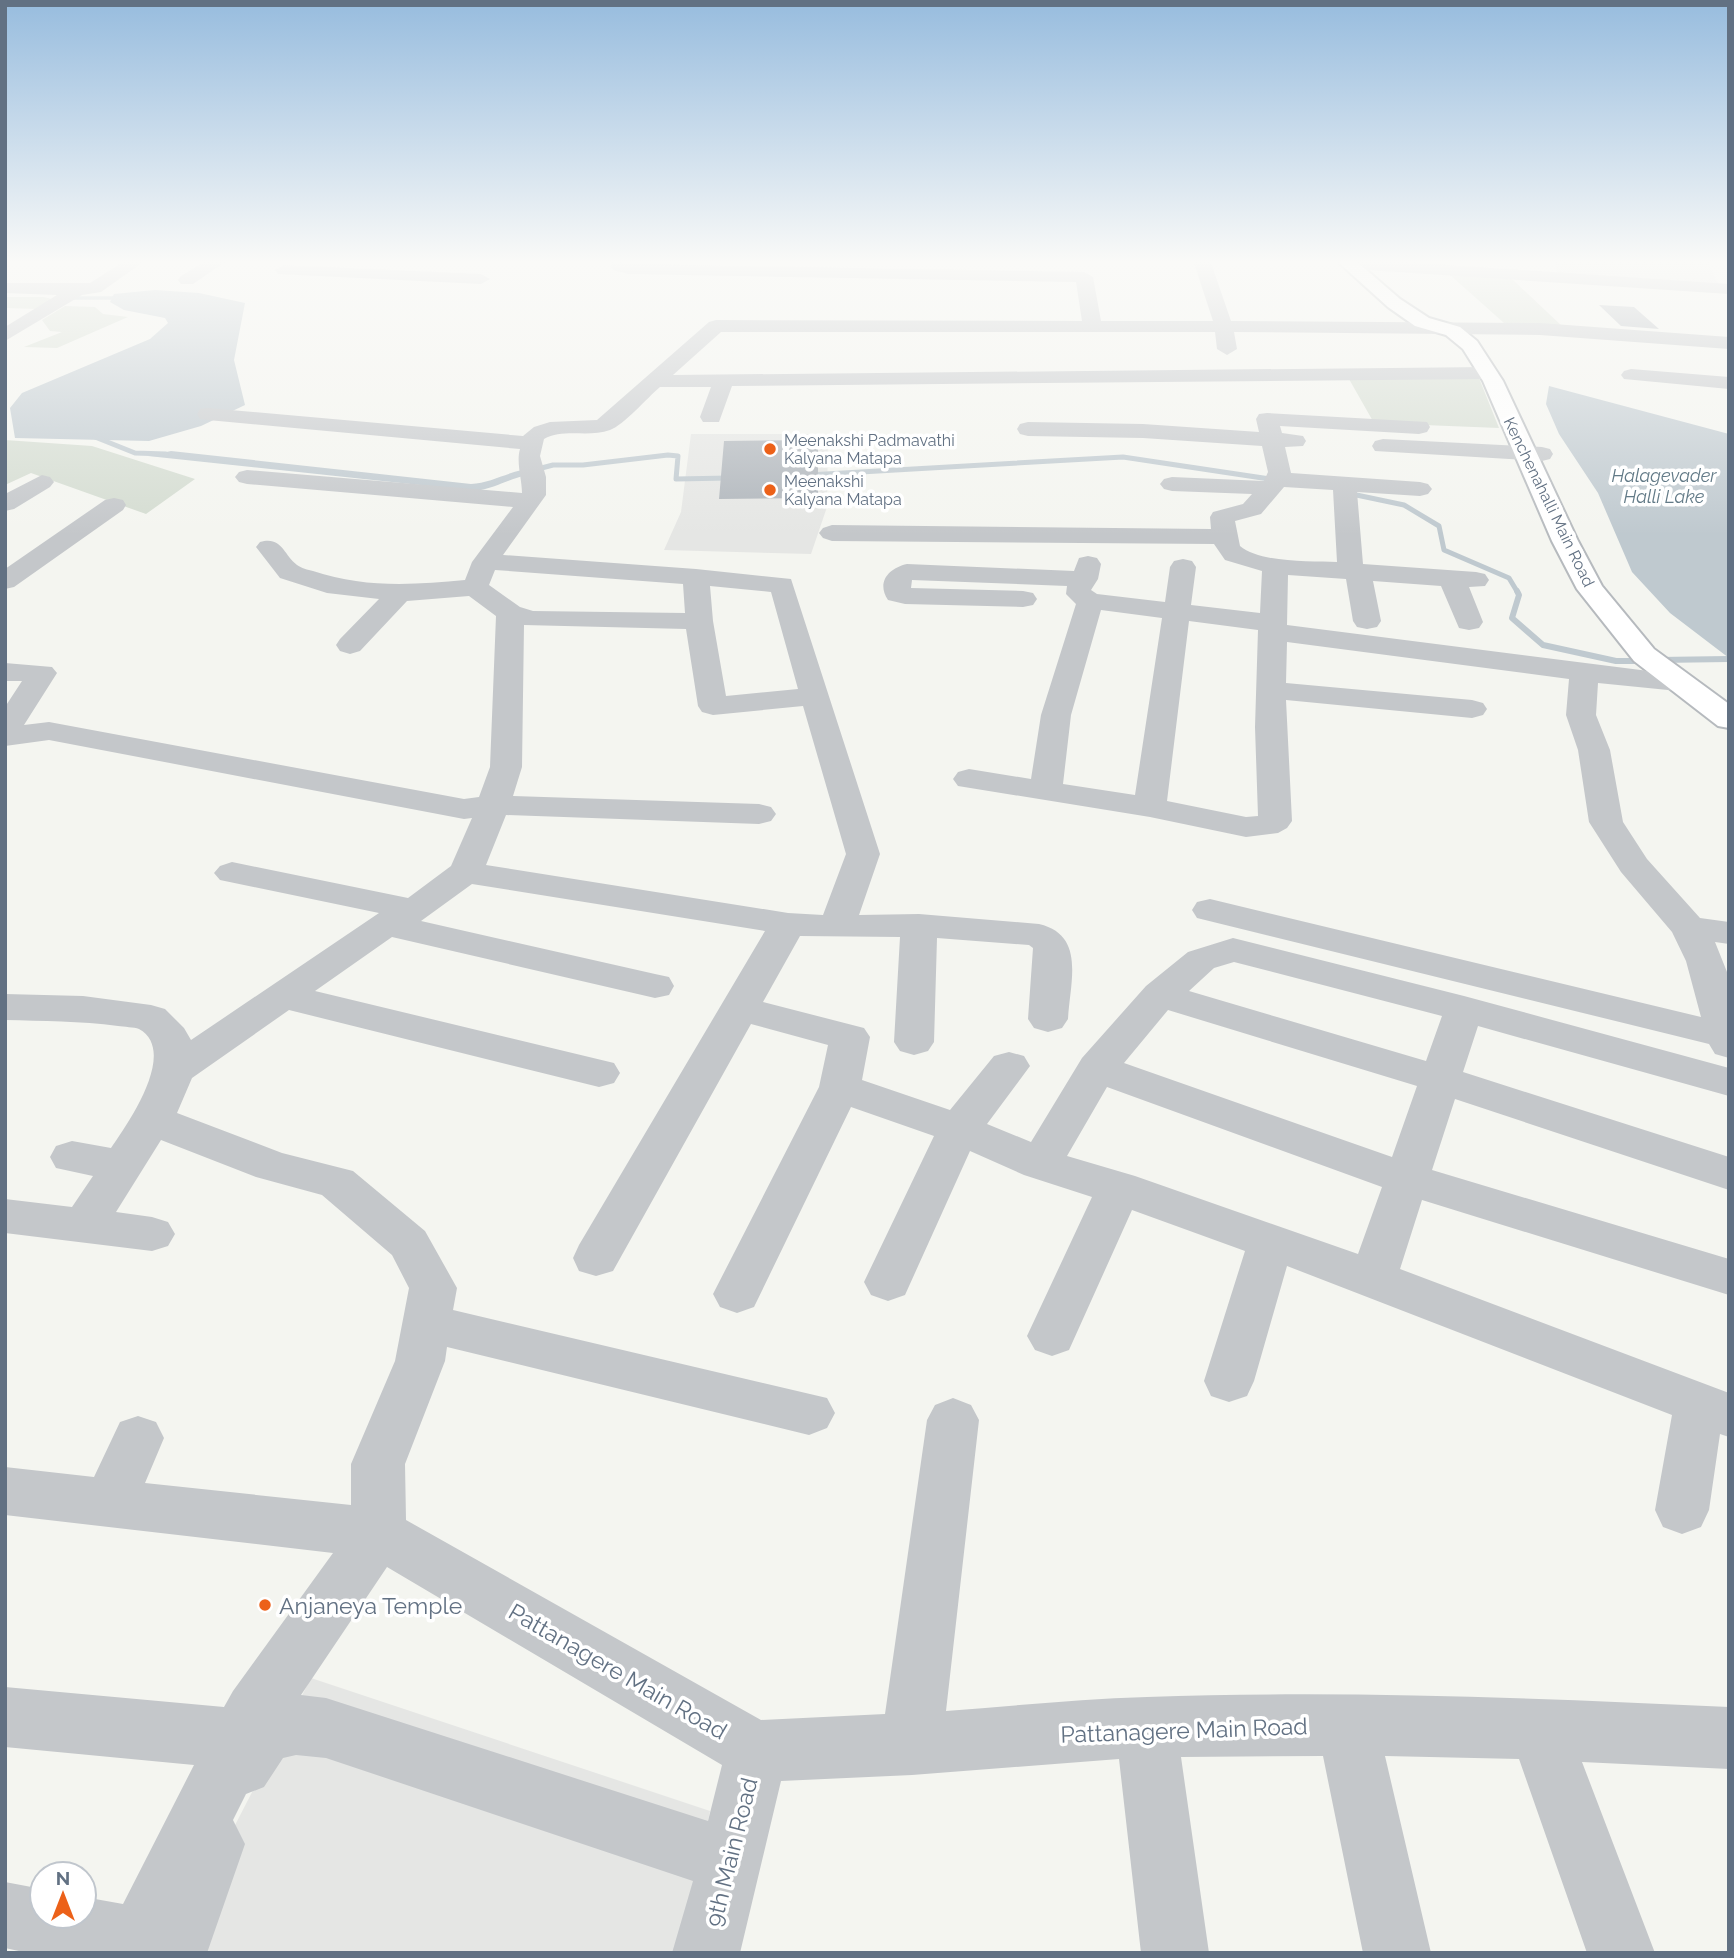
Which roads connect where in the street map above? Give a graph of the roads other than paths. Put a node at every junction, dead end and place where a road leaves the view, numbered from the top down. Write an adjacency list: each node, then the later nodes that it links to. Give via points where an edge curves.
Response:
1 (683, 351): 13 (street)
2 (1228, 351): 10 (street)
3 (1427, 351): 8 (street)
4 (1474, 351): 9 (main road, Kenchenahalli Main Road)
5 (1491, 351): 20 (main road, Kenchenahalli Main Road, via 1508,382)
6 (1579, 352): 7 (street)
7 (1729, 361)
8 (1443, 373): 9 (street); 10 (street)
9 (1488, 373): 20 (main road, Kenchenahalli Main Road)
10 (1231, 375): 12 (street)
11 (1631, 375): 14 (street)
12 (724, 380): 13 (street); 16 (street)
13 (655, 381): 21 (street, via 605,425 537,433)
14 (1729, 383)
15 (208, 414): 21 (street, via 342,420)
16 (711, 417)
17 (1419, 427): 19 (street, via 1267,419)
18 (1028, 429): 19 (street)
19 (1272, 440): 20 (street); 24 (street, via 1280,472)
20 (1533, 454): 49 (main road, Kenchenahalli Main Road, via 1590,590)
21 (532, 471): 22 (street); 36 (street)
22 (247, 477)
23 (42, 482): 27 (street)
24 (1274, 483): 26 (street); 29 (street, via 1252,509); 29 (street, via 1166,493)
25 (1420, 489): 26 (street)
26 (1344, 491): 35 (street)
27 (5, 504)
28 (114, 505): 37 (street)
29 (1228, 525): 31 (street); 33 (street, via 1228,550 1236,557)
30 (832, 533): 31 (street)
31 (1093, 534): 39 (street)
32 (269, 547): 40 (street, via 289,572 327,585)
33 (1275, 566): 35 (street); 47 (street)
34 (1183, 567): 42 (street)
35 (1355, 572): 45 (street); 46 (street, via 1451,573)
36 (480, 574): 38 (street); 40 (street); 43 (street)
37 (9, 575)
38 (696, 577): 44 (street); 53 (street, via 782,585)
39 (1087, 590): 41 (street, via 989,597); 42 (street); 60 (street, via 1056,715)
40 (399, 594): 48 (street)
41 (1023, 599)
42 (1177, 612): 47 (street); 62 (street)
43 (510, 613): 44 (street, via 532,619); 61 (street, via 506,767)
44 (699, 621): 53 (street, via 713,706)
45 (1367, 621)
46 (1469, 622)
47 (1271, 628): 51 (street); 52 (street)
48 (350, 645)
49 (1666, 665): 51 (street); 54 (main road, Kenchenahalli Main Road); 56 (main road, Kenchenahalli Main Road)
50 (5, 672): 57 (street, via 42,674)
51 (1584, 672): 71 (street, via 1581,715 1594,750 1606,822 1633,865)
52 (1270, 690): 55 (street); 62 (street, via 1275,821 1246,827)
53 (815, 696): 70 (street, via 863,854)
54 (1729, 704)
55 (1472, 709)
56 (1729, 719)
57 (5, 731)
58 (5, 737): 61 (street, via 49,731 464,809)
59 (969, 779): 60 (street)
60 (1046, 791): 62 (street)
61 (494, 805): 63 (street); 64 (street)
62 (1150, 807)
63 (759, 814)
64 (465, 872): 67 (street); 68 (street)
65 (232, 873): 67 (street)
66 (1210, 910): 80 (street)
67 (401, 917): 73 (street); 75 (street)
68 (788, 924): 70 (street); 77 (street)
69 (919, 925): 70 (street); 79 (street, via 1039,935 1049,942 1053,951); 81 (street)
70 (837, 927)
71 (1689, 928): 72 (street); 80 (street, via 1705,961)
72 (1729, 933)
73 (654, 986)
74 (1160, 995): 78 (street, via 1201,960 1233,950); 83 (street); 86 (street)
75 (284, 996): 84 (street); 85 (street)
76 (5, 1007): 84 (street, via 83,1009 151,1018 170,1037)
77 (738, 1008): 88 (street, via 850,1038); 101 (street)
78 (1464, 1009): 86 (street); 87 (street)
79 (1048, 1019)
80 (1727, 1040)
81 (914, 1042)
82 (1009, 1066): 90 (street)
83 (1097, 1068): 92 (street); 95 (street)
84 (175, 1070): 89 (street)
85 (599, 1073)
86 (1440, 1079): 94 (street); 95 (street)
87 (1729, 1082)
88 (840, 1087): 90 (street); 105 (street)
89 (152, 1120): 93 (street); 106 (street, via 272,1166 337,1183 410,1242 433,1288)
90 (959, 1129): 92 (street); 104 (street)
91 (72, 1157): 93 (street)
92 (1040, 1164): 96 (street)
93 (122, 1166): 98 (street)
94 (1729, 1174)
95 (1405, 1178): 102 (street); 103 (street)
96 (1119, 1188): 100 (street); 107 (street)
97 (5, 1216): 98 (street)
98 (84, 1226): 99 (street)
99 (152, 1234)
100 (1270, 1241): 103 (street); 108 (street)
101 (596, 1258)
102 (1729, 1277)
103 (1373, 1278): 109 (street)
104 (888, 1282)
105 (737, 1294)
106 (427, 1322): 110 (street); 116 (street, via 420,1361 378,1464)
107 (1052, 1336)
108 (1229, 1381)
109 (1714, 1410): 115 (street)
110 (809, 1413)
111 (953, 1420): 123 (street)
112 (138, 1438): 114 (street)
113 (5, 1492): 114 (street)
114 (109, 1503): 116 (street)
115 (1682, 1510)
116 (379, 1533): 122 (street, via 254,1712); 124 (street, Pattanagere Main Road)
117 (5, 1717): 122 (street)
118 (1347, 1725): 119 (street, Pattanagere Main Road); 120 (street, Pattanagere Main Road); 130 (street)
119 (1146, 1727): 123 (street, Pattanagere Main Road); 129 (street)
120 (1539, 1729): 121 (street, Pattanagere Main Road); 131 (street)
121 (1729, 1738)
122 (241, 1739): 127 (street)
123 (912, 1744): 124 (street, Pattanagere Main Road)
124 (756, 1751): 125 (street, 9th Main Road)
125 (732, 1861): 127 (street, via 326,1728 296,1725 264,1732 243,1760); 128 (street, 9th Main Road)
126 (5, 1915): 127 (street)
127 (149, 1949)
128 (706, 1953)
129 (1175, 1953)
130 (1397, 1953)
131 (1621, 1953)

